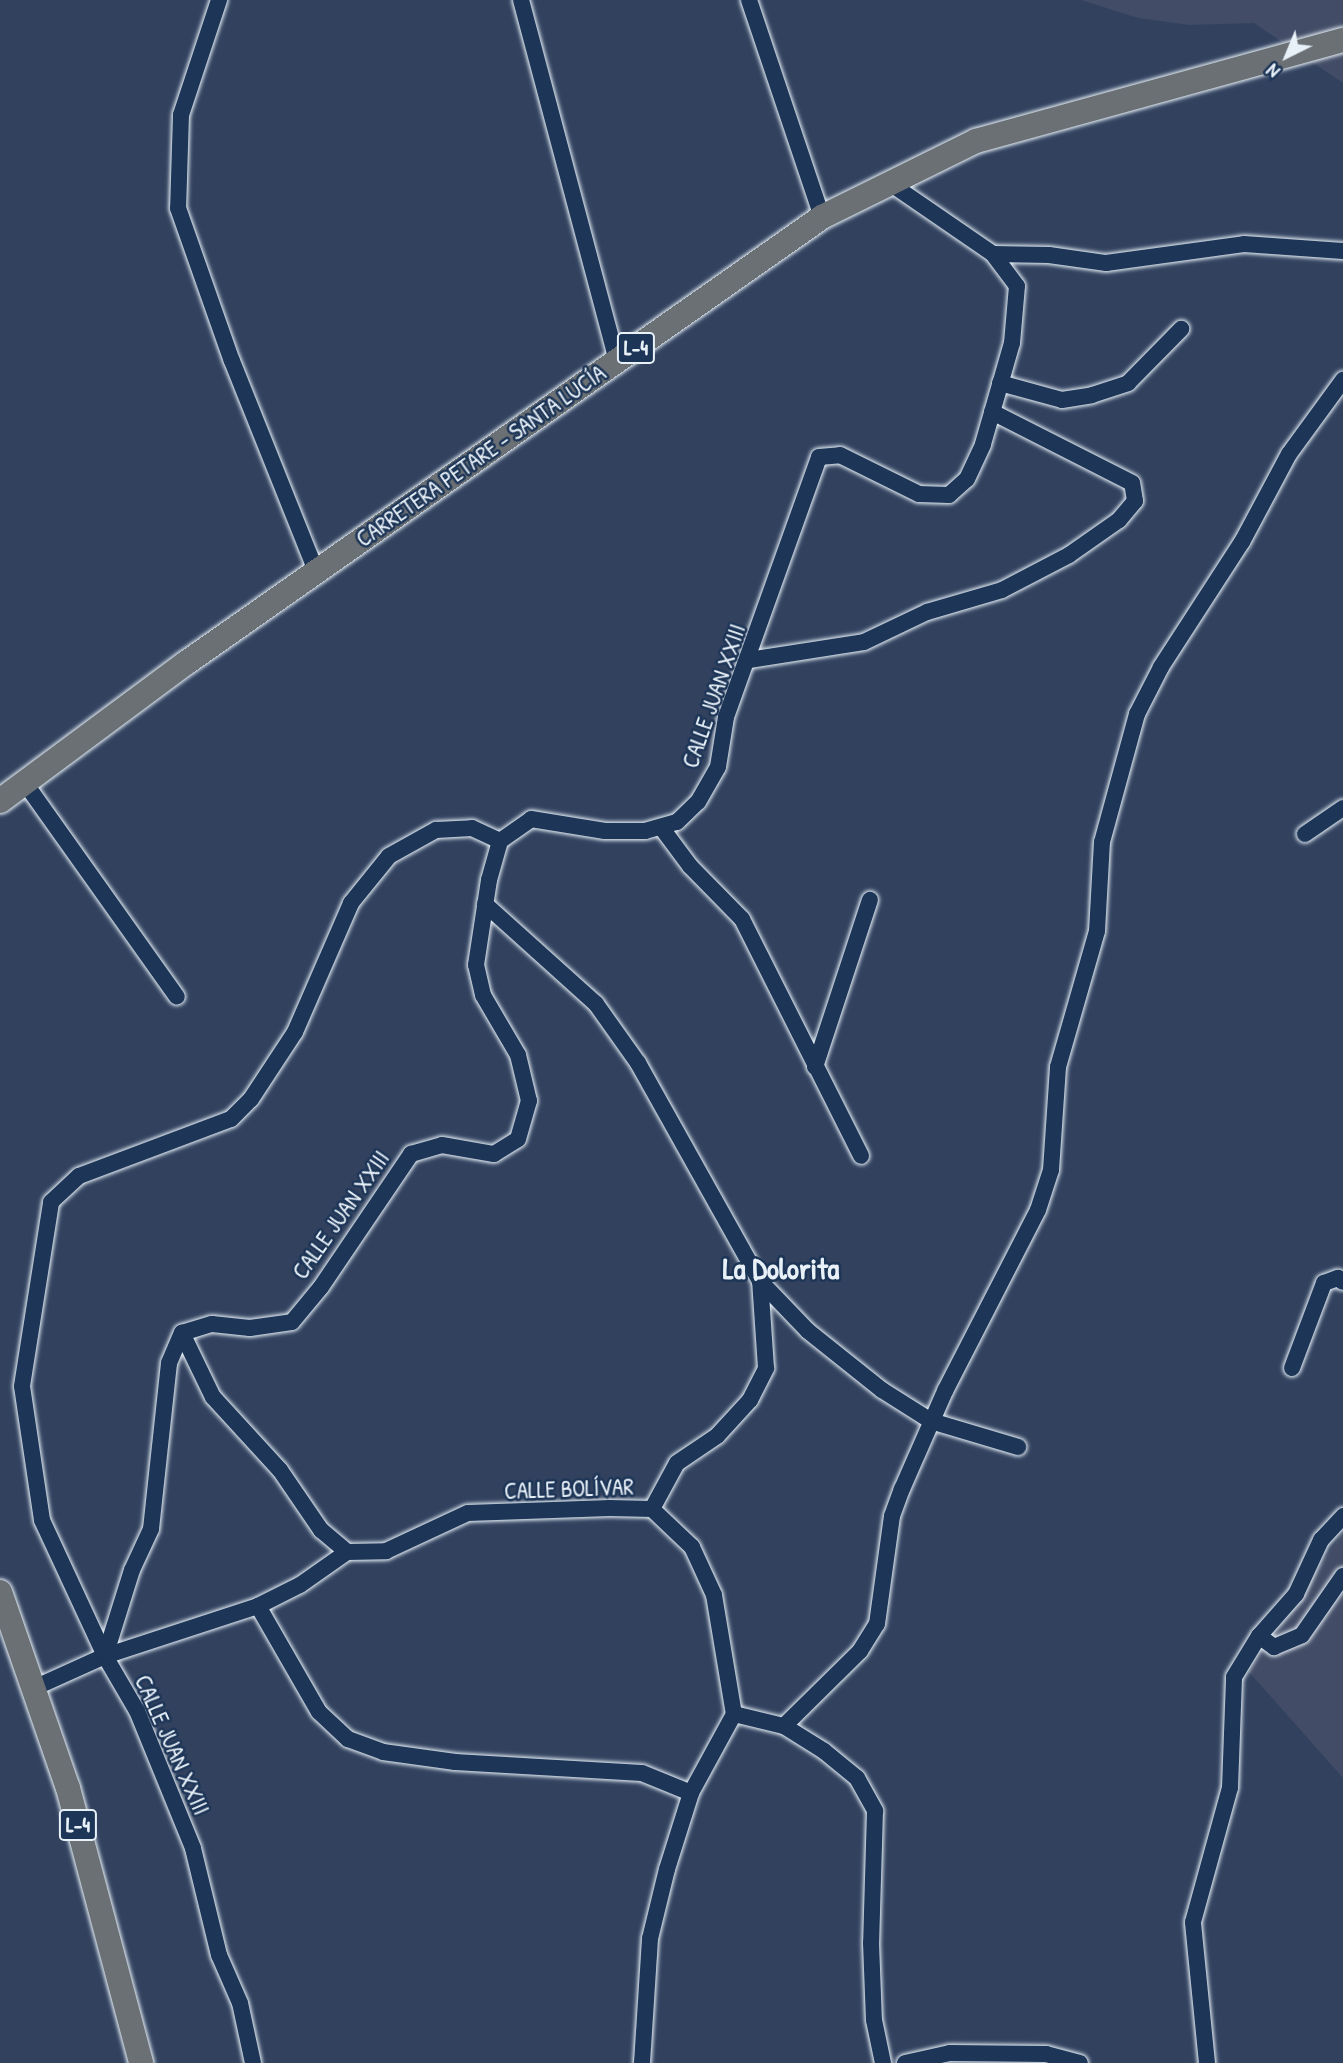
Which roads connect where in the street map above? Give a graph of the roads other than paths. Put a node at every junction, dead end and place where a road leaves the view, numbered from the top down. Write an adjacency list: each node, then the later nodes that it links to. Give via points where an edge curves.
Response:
1 (219, 0): 14 (street, via 181,115 178,208 232,361)
2 (522, 0): 10 (street)
3 (749, 0): 6 (street)
4 (1343, 40): 5 (main road, CARRETERA PETARE - SANTA LUCÍA / L-4, via 976,141)
5 (891, 184): 6 (main road, CARRETERA PETARE - SANTA LUCÍA / L-4); 8 (street, CALLE JUAN XXIII)
6 (822, 217): 10 (main road, CARRETERA PETARE - SANTA LUCÍA / L-4)
7 (1343, 251): 8 (street, via 1244,244 1106,263)
8 (993, 254): 12 (street, CALLE JUAN XXIII, via 1017,286 1012,343)
9 (1181, 328): 12 (street, via 1128,383 1092,395 1062,400)
10 (617, 362): 14 (main road, CARRETERA PETARE - SANTA LUCÍA / L-4)
11 (1343, 380): 31 (street, via 1289,454 1242,542 1161,667 1137,714 1102,842 1097,931 1058,1067 1051,1170 1038,1210)
12 (1000, 383): 13 (street, CALLE JUAN XXIII)
13 (992, 412): 15 (street, CALLE JUAN XXIII, via 967,479 949,495 919,494 840,454 819,457); 15 (street, via 1132,482 1135,500 1119,520 1069,555 1002,590 927,612 864,642)
14 (316, 571): 16 (main road, CARRETERA PETARE - SANTA LUCÍA / L-4)
15 (749, 660): 19 (street, CALLE JUAN XXIII, via 726,717 718,767 698,802 677,822)
16 (25, 783): 17 (main road, CARRETERA PETARE - SANTA LUCÍA / L-4); 24 (street)
17 (0, 801)
18 (1343, 808): 20 (street)
19 (661, 827): 21 (street, CALLE JUAN XXIII, via 605,831 531,819); 25 (street, via 690,866 742,919)
20 (1306, 834)
21 (500, 841): 23 (street, CALLE JUAN XXIII); 40 (street, CALLE JUAN XXIII, via 472,828 436,830 389,856 345,916 295,1032 251,1099 232,1119 79,1176 51,1202 22,1386 42,1520)
22 (870, 900): 25 (street)
23 (485, 904): 27 (street, via 596,1004 638,1063); 29 (street, CALLE JUAN XXIII, via 476,965 483,995 518,1055 529,1101 518,1139 494,1154 442,1145 411,1154 292,1322 250,1328 212,1324)
24 (177, 997)
25 (815, 1066): 26 (street)
26 (862, 1156)
27 (760, 1281): 31 (street, via 808,1331 882,1390); 33 (street, via 766,1368 750,1401 717,1436 677,1463)
28 (1343, 1282): 30 (street, via 1338,1278 1324,1283)
29 (182, 1333): 35 (street, via 214,1397 280,1470 321,1530); 40 (street, via 169,1363 150,1529)
30 (1292, 1368)
31 (931, 1421): 32 (street); 43 (street, via 892,1516 877,1625 860,1651)
32 (1017, 1447)
33 (652, 1509): 35 (street, CALLE BOLÍVAR, via 468,1513 386,1550); 42 (street, CALLE BOLÍVAR, via 692,1547 715,1595)
34 (1343, 1516): 39 (street, via 1321,1540 1296,1594)
35 (347, 1552): 38 (street, via 300,1585)
36 (1343, 1576): 39 (street, via 1302,1635 1274,1647)
37 (0, 1592): 41 (main road, L-4)
38 (258, 1606): 40 (street); 44 (street, via 319,1712 348,1739 383,1752 455,1762 642,1773)
39 (1259, 1636): 51 (street, via 1234,1677 1230,1788 1193,1922)
40 (105, 1656): 41 (street); 46 (street, CALLE JUAN XXIII, via 137,1711 193,1848 219,1955 240,2003)
41 (34, 1688): 45 (main road, L-4, via 68,1788)
42 (734, 1714): 43 (street); 44 (street)
43 (784, 1726): 48 (street, via 857,1778 874,1811 871,1942 874,2020)
44 (691, 1793): 47 (street, via 650,1939)
45 (141, 2063)
46 (253, 2063)
47 (642, 2063)
48 (883, 2063)
49 (905, 2063): 50 (street, via 950,2053 1046,2054)
50 (1080, 2063)
51 (1207, 2063)

